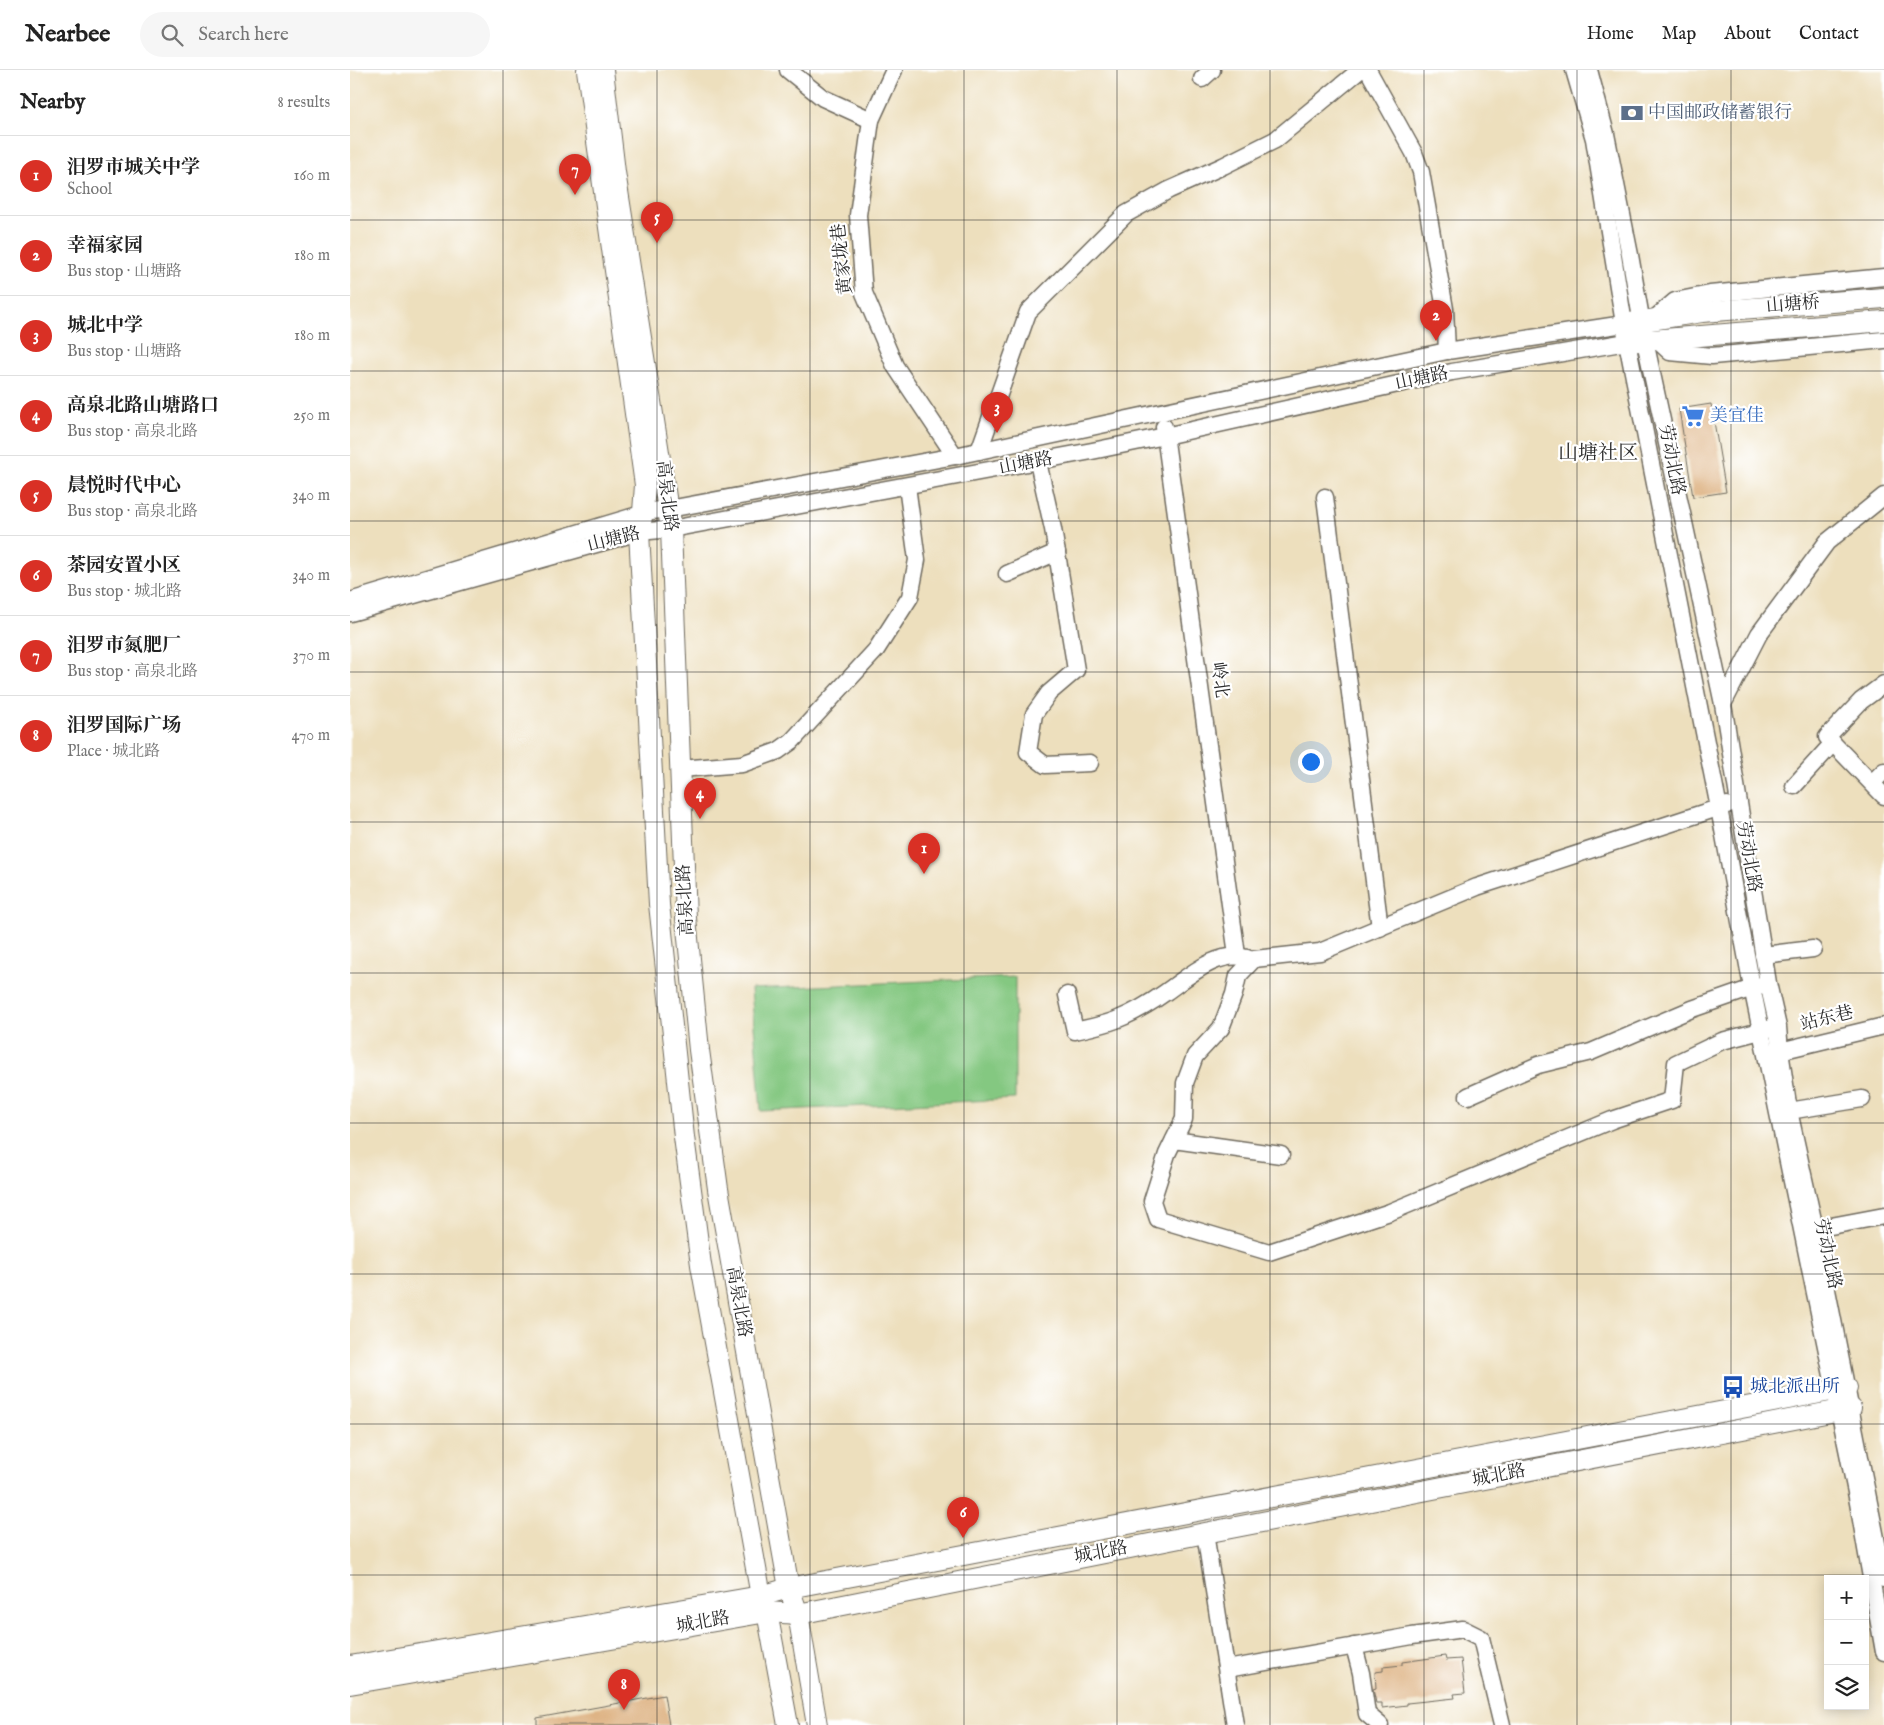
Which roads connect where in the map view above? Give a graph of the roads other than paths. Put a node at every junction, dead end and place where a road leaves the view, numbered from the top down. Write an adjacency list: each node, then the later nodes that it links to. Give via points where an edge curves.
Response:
1 (587, 70): 26 (main road, 高泉北路, via 646,485)
2 (602, 70): 27 (main road, 高泉北路)
3 (788, 70): 9 (street, via 822,98)
4 (894, 70): 9 (street, 黄家垅巷)
5 (1360, 70): 20 (street, via 1275,140 1126,214 1028,312)
6 (1368, 70): 17 (street, via 1414,153 1421,172 1444,309)
7 (1574, 70): 14 (street, 劳动北路)
8 (1589, 70): 14 (street, 劳动北路, via 1606,134)
9 (871, 120): 21 (street, 黄家垅巷, via 858,216 864,292 895,366)
10 (1884, 277): 14 (street, via 1710,294 1675,301)
11 (1884, 298): 12 (main road, 山塘桥)
12 (1702, 312): 14 (main road, 山塘路)
13 (1884, 321): 15 (main road, 山塘桥)
14 (1641, 331): 15 (main road, 山塘路); 16 (street, via 1670,352 1712,356); 17 (street, 山塘路); 19 (street, 山塘路); 34 (street, 劳动北路); 43 (street, 劳动北路)
15 (1707, 336)
16 (1884, 340)
17 (1447, 351): 18 (street, 山塘路)
18 (1163, 411): 19 (street, 岭北); 20 (street, 山塘路)
19 (1165, 436): 22 (street, 山塘路); 46 (street, 岭北)
20 (979, 451): 21 (street, 山塘路)
21 (955, 456): 27 (street, 山塘路)
22 (1038, 462): 23 (street, 山塘路); 29 (street)
23 (907, 486): 27 (street, 山塘路); 37 (street, via 917,560 910,597 876,650 792,741 778,751 742,764)
24 (1884, 496): 34 (street, via 1827,542 1759,634)
25 (1325, 497): 44 (street)
26 (643, 512): 27 (street, 山塘路); 28 (main road, 高泉北路); 31 (street, 山塘路)
27 (670, 519): 28 (street, 山塘路); 37 (main road, 高泉北路)
28 (638, 532): 32 (street, 山塘路); 67 (main road, 高泉北路, via 659,904 684,1137 701,1265)
29 (1057, 552): 30 (street); 36 (street, via 1076,670 1049,693 1034,714 1028,752 1046,765)
30 (1007, 574)
31 (350, 601)
32 (350, 613)
33 (1884, 684): 35 (street, via 1861,701 1827,737)
34 (1723, 704): 42 (street, 劳动北路)
35 (1833, 743): 39 (street); 40 (street)
36 (1090, 763)
37 (680, 768): 66 (main road, 高泉北路, via 686,918 699,1050 718,1189)
38 (1884, 771): 39 (street)
39 (1872, 783): 41 (street)
40 (1794, 786)
41 (1884, 796)
42 (1739, 800): 43 (street); 47 (street, 劳动北路)
43 (1719, 808): 44 (street, via 1477,887); 49 (street, 劳动北路)
44 (1380, 928): 48 (street, via 1320,952)
45 (1813, 949): 47 (street)
46 (1237, 955): 48 (street); 50 (street, via 1183,978 1165,993 1116,1020 1075,1032)
47 (1763, 955): 49 (street, 劳动北路)
48 (1254, 959): 58 (street, via 1238,976 1221,1028 1195,1056 1185,1083 1184,1119)
49 (1760, 985): 52 (street, 劳动北路); 53 (street, 劳动北路); 55 (street, via 1692,1009 1592,1052 1538,1065)
50 (1067, 995)
51 (1884, 1026): 54 (street, 站东巷)
52 (1778, 1027): 53 (street); 54 (street, 劳动北路)
53 (1761, 1031): 58 (street, via 1722,1041 1676,1063 1672,1100 1612,1120 1390,1212 1269,1252 1158,1219 1152,1201); 62 (street, 劳动北路)
54 (1780, 1051): 57 (street, 劳动北路)
55 (1468, 1096)
56 (1862, 1099): 57 (street)
57 (1789, 1111): 61 (street, 劳动北路)
58 (1174, 1140): 59 (street)
59 (1281, 1155)
60 (1884, 1216): 61 (street)
61 (1815, 1229): 62 (street, 劳动北路)
62 (1841, 1389): 63 (street, 劳动北路); 66 (main road, 城北路)
63 (1844, 1409): 64 (main road, 城北路); 65 (street, 劳动北路); 70 (street, 劳动北路)
64 (1205, 1533): 68 (main road, 城北路); 72 (street)
65 (1884, 1579)
66 (789, 1588): 67 (main road, 城北路); 68 (main road, 高泉北路)
67 (764, 1604): 68 (main road, 城北路); 71 (main road, 城北路); 73 (main road, 城北路); 74 (main road, 高泉北路)
68 (798, 1614): 75 (main road, 高泉北路)
69 (1354, 1646): 72 (street); 77 (street, via 1367,1714); 78 (street, via 1463,1628 1482,1638)
70 (1884, 1652)
71 (350, 1666)
72 (1227, 1669): 76 (street)
73 (350, 1684)
74 (788, 1725)
75 (817, 1725)
76 (1236, 1725)
77 (1380, 1725)
78 (1502, 1725)

